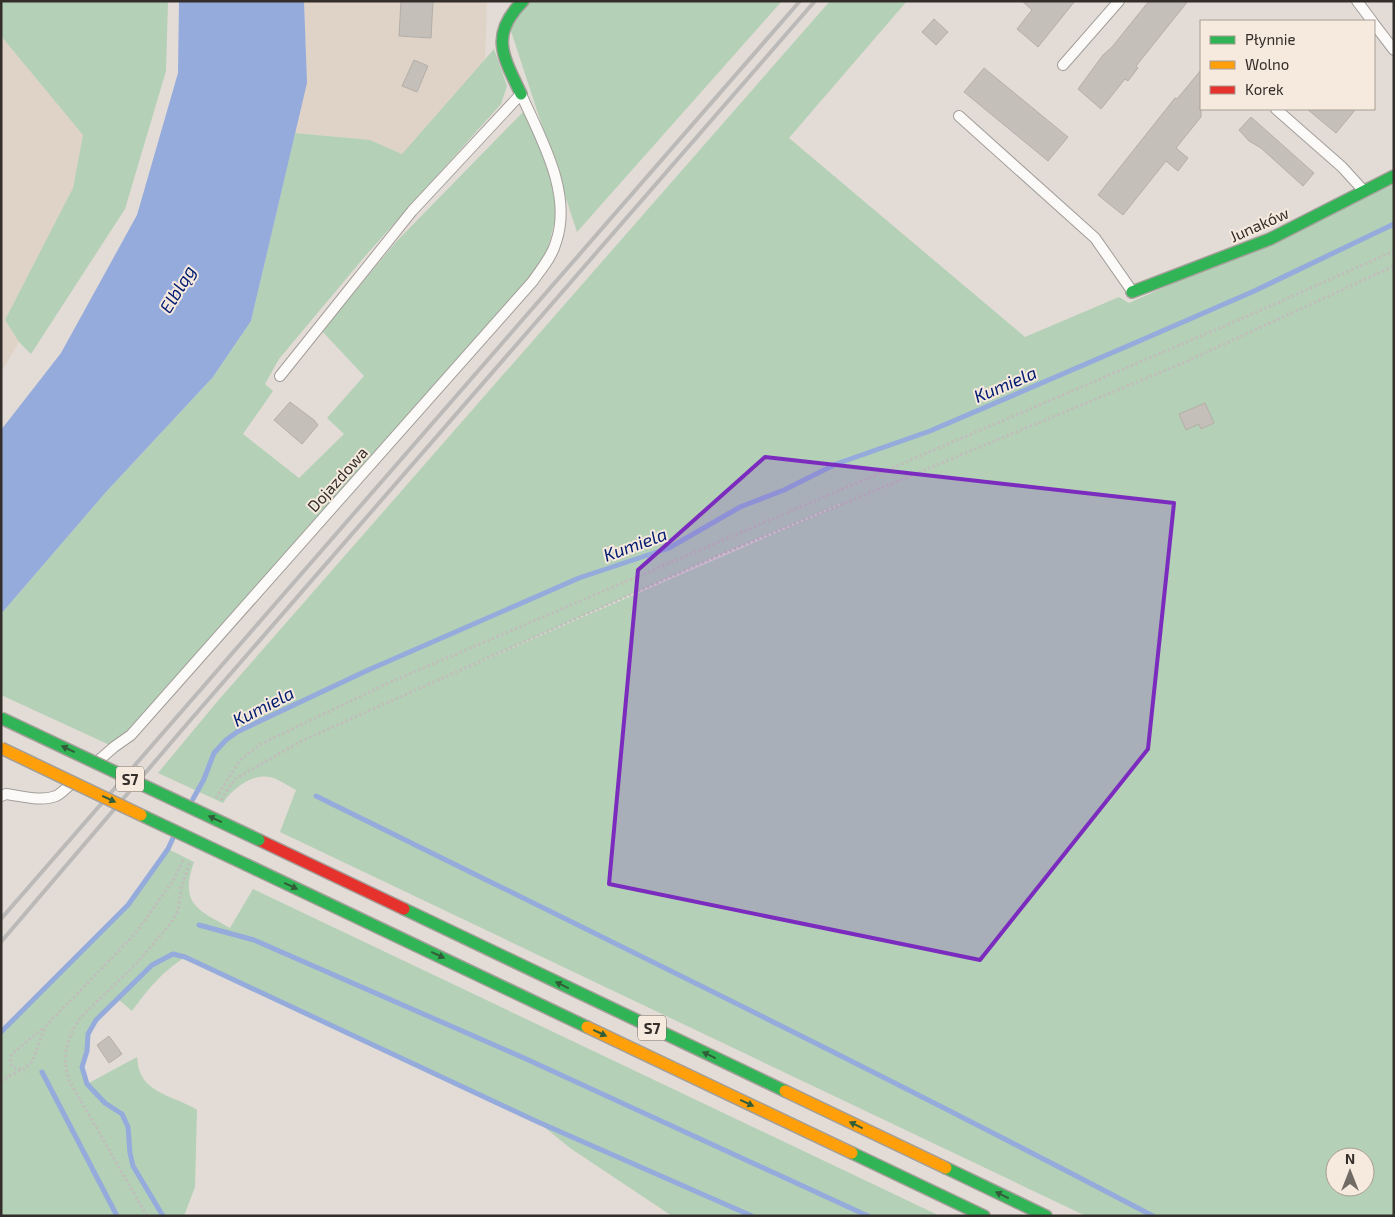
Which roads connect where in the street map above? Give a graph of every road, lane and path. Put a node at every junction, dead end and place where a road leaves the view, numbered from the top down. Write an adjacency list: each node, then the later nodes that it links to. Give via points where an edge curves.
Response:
1 (522, 1): 8 (main road, Dojazdowa, via 504,22 501,40)
2 (1119, 1): 7 (lane)
3 (1356, 1): 4 (lane)
4 (1371, 20)
5 (1375, 26): 6 (lane)
6 (1394, 50)
7 (1063, 65)
8 (520, 94): 16 (lane, via 412,211); 19 (lane, Dojazdowa, via 550,157 561,213 557,242 533,281 131,735 58,795 45,799)
9 (1277, 110): 12 (lane, via 1342,167)
10 (959, 116): 15 (lane, via 1095,238)
11 (1394, 176): 12 (main road, Junaków)
12 (1364, 191): 15 (main road, Junaków, via 1270,239)
13 (1394, 250): 20 (path, via 1243,318 386,684 261,744 240,760)
14 (1394, 266): 21 (path, via 1183,363 719,555 308,738 235,779)
15 (1132, 292)
16 (280, 376)
17 (1, 718): 29 (main road, S7, one-way to 17, bridge)
18 (1, 748): 28 (main road, S7, one-way to 28, bridge)
19 (1, 796)
20 (215, 800)
21 (220, 802)
22 (186, 854): 24 (path, via 173,881 134,934)
23 (192, 858): 27 (path, via 181,889 178,911 171,923 136,964 74,1026 64,1054 69,1080)
24 (45, 1027): 25 (path, via 32,1062); 25 (path, via 10,1058 13,1068)
25 (24, 1070): 26 (path)
26 (1, 1082)
27 (147, 1216)
28 (984, 1216)
29 (1046, 1216)

